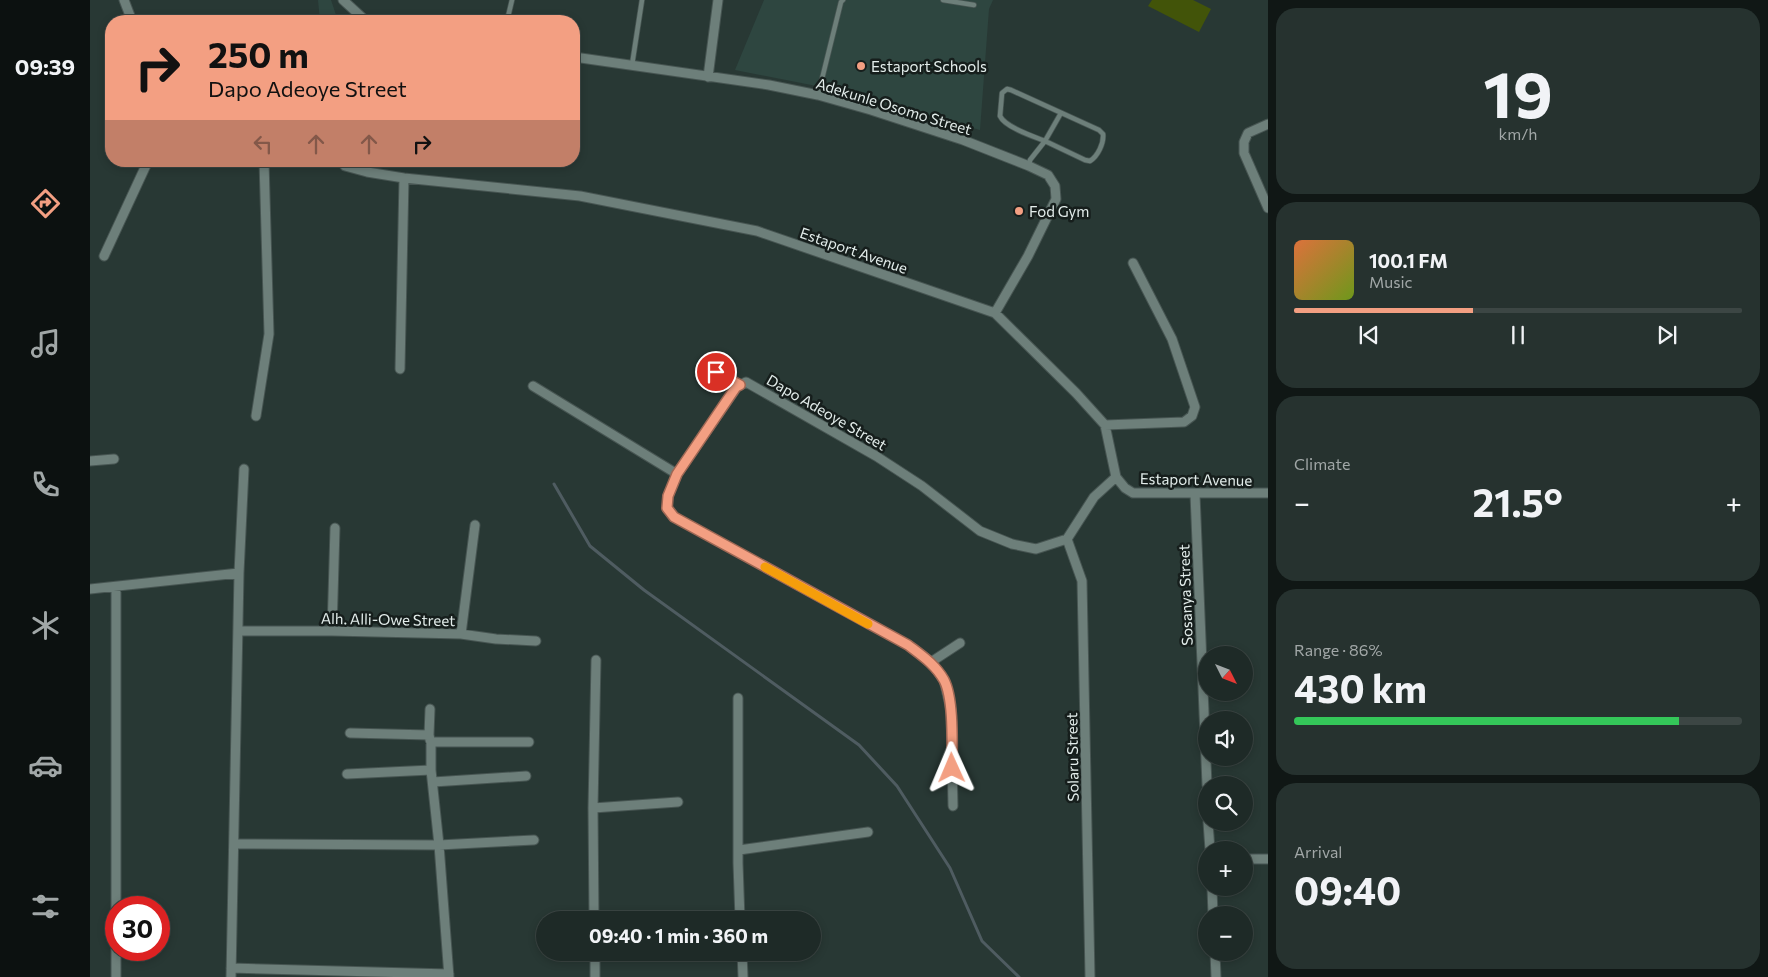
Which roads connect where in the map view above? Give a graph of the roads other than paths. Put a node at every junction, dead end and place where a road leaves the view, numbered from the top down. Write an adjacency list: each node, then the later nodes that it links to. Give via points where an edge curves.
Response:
1 (124, 0): 9 (street)
2 (343, 0): 10 (street)
3 (512, 0): 11 (lane)
4 (642, 0): 13 (lane)
5 (718, 0): 14 (street)
6 (843, 0): 15 (lane)
7 (943, 0): 8 (lane)
8 (974, 5)
9 (130, 15)
10 (358, 15)
11 (508, 15)
12 (580, 58): 13 (street, Adekunle Osomo Street)
13 (632, 66): 14 (street, Adekunle Osomo Street)
14 (708, 77): 15 (street, Adekunle Osomo Street)
15 (818, 95): 19 (street, Adekunle Osomo Street, via 963,140)
16 (1061, 114): 18 (lane); 18 (lane, via 1103,134 1096,158 1085,160); 18 (lane, via 1009,89 1002,93 1001,119)
17 (1268, 124): 24 (street, via 1248,133 1244,142 1244,153)
18 (1045, 141): 19 (lane)
19 (1029, 166): 27 (street, Adekunle Osomo Street, via 1048,175 1055,186 1056,200)
20 (145, 167): 25 (street)
21 (264, 167): 32 (street, via 269,334)
22 (349, 167): 23 (street, Estaport Avenue)
23 (404, 178): 27 (street, Estaport Avenue, via 580,196 756,231); 29 (street)
24 (1268, 208)
25 (104, 256)
26 (1133, 263): 33 (street, via 1172,339 1196,407 1184,422)
27 (995, 313): 33 (street, Estaport Avenue)
28 (703, 365): 30 (street)
29 (400, 369)
30 (740, 385): 37 (street); 43 (street, Dapo Adeoye Street, via 746,382 758,388 876,456 922,486 980,531 1012,544 1036,548)
31 (534, 386): 37 (street)
32 (256, 416)
33 (1105, 425): 38 (street, Estaport Avenue)
34 (114, 459): 35 (street)
35 (90, 461)
36 (244, 470): 44 (street)
37 (677, 474): 53 (street, via 667,508 674,517 908,645)
38 (1116, 477): 40 (street, Estaport Avenue, via 1133,493); 43 (street, via 1094,498)
39 (1268, 493): 40 (street, Estaport Avenue)
40 (1195, 494): 62 (street, Sosanya Street)
41 (475, 525): 49 (street)
42 (335, 528): 48 (street)
43 (1067, 539): 84 (street, Solaru Street, via 1082,581)
44 (239, 573): 45 (street); 47 (street)
45 (116, 587): 46 (street); 81 (street)
46 (90, 589)
47 (239, 631): 48 (street, Alh. Alli-Owe Street); 69 (street)
48 (332, 631): 49 (street, Alh. Alli-Owe Street)
49 (461, 634): 50 (street, Alh. Alli-Owe Street)
50 (536, 641)
51 (960, 643): 53 (street)
52 (596, 660): 66 (street)
53 (930, 662): 65 (street, via 944,680 951,710)
54 (738, 698): 71 (street)
55 (430, 708): 57 (street)
56 (350, 733): 57 (street)
57 (430, 739): 58 (street); 59 (street)
58 (528, 742)
59 (431, 770): 60 (street); 63 (street)
60 (347, 774)
61 (526, 776): 63 (street)
62 (1207, 776)
63 (433, 782): 70 (street)
64 (678, 802): 66 (street)
65 (953, 806)
66 (593, 808): 74 (street)
67 (868, 832): 71 (street)
68 (534, 840): 70 (street)
69 (234, 844): 70 (street); 79 (street)
70 (439, 845): 80 (street)
71 (739, 850): 75 (street)
72 (1253, 859): 73 (street)
73 (1268, 859)
74 (594, 911)
75 (740, 911)
76 (595, 961): 82 (street)
77 (742, 961): 83 (street)
78 (1215, 961): 85 (street)
79 (231, 973): 80 (street)
80 (449, 976)
81 (116, 977)
82 (595, 977)
83 (743, 977)
84 (1090, 977)
85 (1216, 977)

